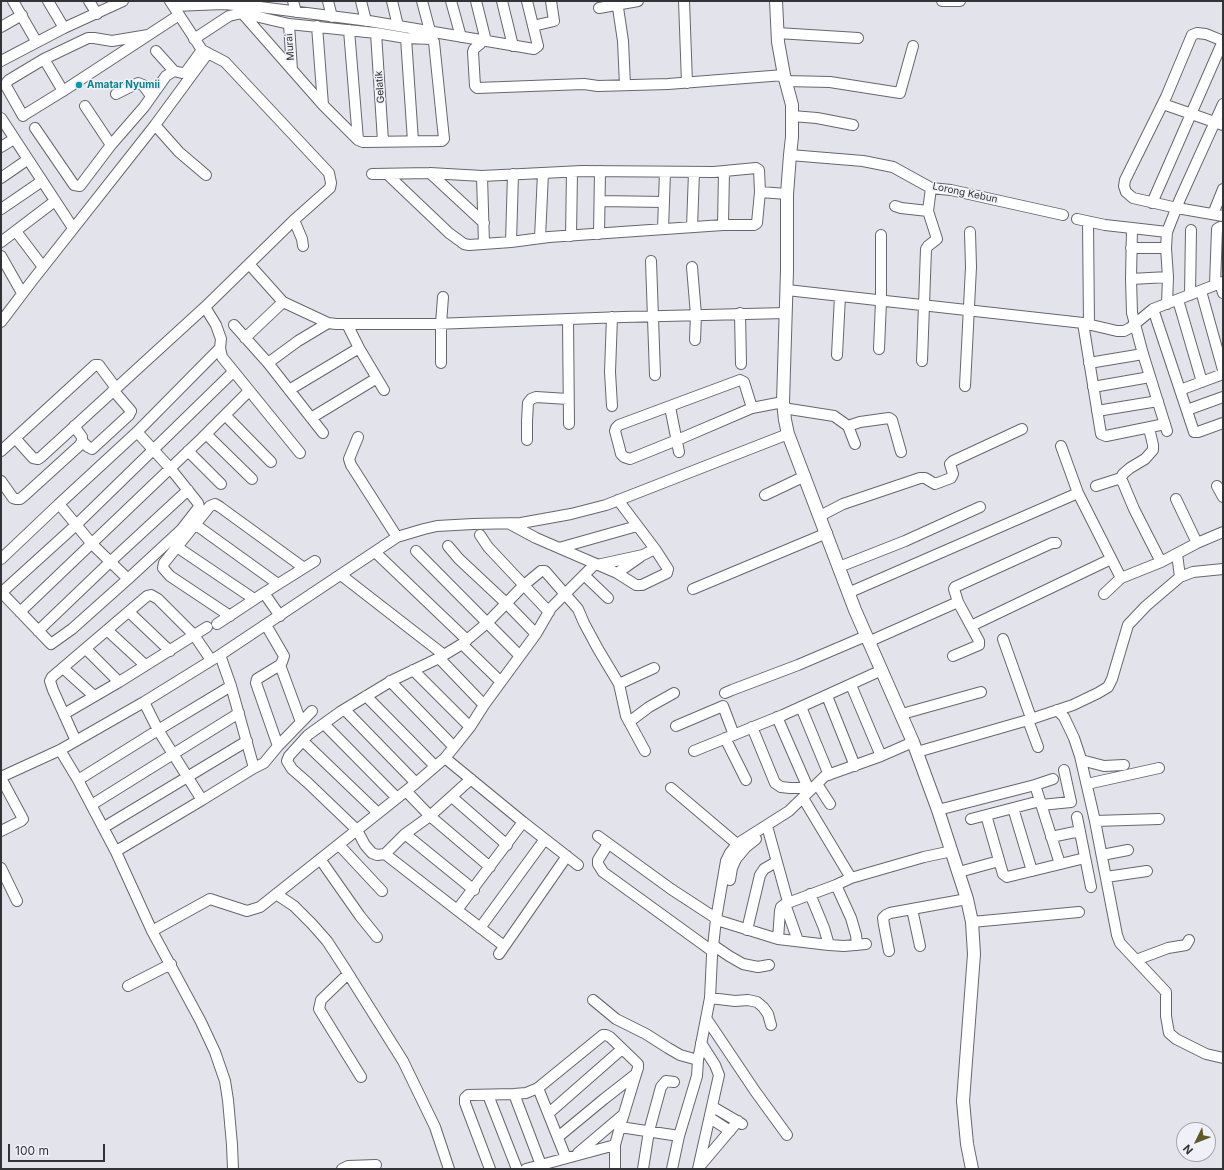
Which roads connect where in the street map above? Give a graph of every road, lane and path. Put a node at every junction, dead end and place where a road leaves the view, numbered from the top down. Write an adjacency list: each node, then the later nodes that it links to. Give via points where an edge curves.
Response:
1 (13, 1): 28 (street)
2 (48, 1): 36 (street)
3 (89, 1): 27 (street)
4 (123, 1): 27 (street)
5 (293, 1): 25 (street)
6 (328, 1): 29 (street)
7 (361, 1): 30 (street)
8 (392, 1): 33 (street)
9 (422, 1): 38 (street)
10 (451, 1): 42 (street)
11 (476, 1): 47 (street)
12 (502, 1): 49 (street)
13 (526, 1): 34 (street)
14 (550, 1): 34 (street, via 554,21)
15 (638, 1): 21 (street)
16 (684, 1): 58 (street)
17 (776, 1): 40 (main road)
18 (942, 1): 19 (street)
19 (960, 1)
20 (223, 2): 22 (street); 23 (street)
21 (618, 3): 24 (street); 59 (street)
22 (257, 4): 25 (street)
23 (174, 7): 41 (street); 45 (street)
24 (599, 8)
25 (296, 12): 29 (street)
26 (242, 13): 31 (street); 45 (street, via 229,16); 55 (street)
27 (97, 14): 36 (street)
28 (22, 15): 35 (street); 46 (street)
29 (332, 17): 30 (street)
30 (366, 21): 33 (street)
31 (289, 24): 32 (street); 55 (street, Murai)
32 (317, 26): 37 (street); 65 (street)
33 (398, 26): 38 (street)
34 (533, 26): 49 (street, via 537,48)
35 (1, 27)
36 (64, 28): 46 (street)
37 (349, 30): 39 (street); 75 (street)
38 (430, 31): 42 (street)
39 (376, 33): 43 (street); 76 (street, Gelatik)
40 (777, 33): 44 (street); 57 (main road)
41 (148, 35): 53 (street, via 112,41 88,38); 60 (street)
42 (461, 37): 47 (street)
43 (406, 38): 77 (street); 77 (street, via 430,39 434,42 444,137 442,141)
44 (858, 38)
45 (194, 39): 52 (street)
46 (36, 41): 54 (street)
47 (484, 41): 49 (street); 59 (street, via 473,52 476,87)
48 (1223, 41): 63 (street, via 1196,33 1192,35); 67 (street)
49 (513, 46)
50 (913, 46): 57 (street, via 900,93)
51 (156, 51): 56 (street)
52 (205, 52): 56 (street, via 186,72); 72 (street); 111 (street, via 225,62 329,173 330,188)
53 (44, 59): 60 (street); 68 (street, via 6,84)
54 (1, 61)
55 (292, 70): 65 (street)
56 (174, 71): 62 (street, via 166,76)
57 (784, 78): 58 (street); 69 (main road, via 792,105)
58 (687, 83): 59 (street)
59 (625, 85)
60 (63, 91): 68 (street)
61 (116, 94): 62 (street, via 140,83)
62 (151, 96): 78 (street)
63 (1163, 104): 67 (street); 103 (street, via 1124,186 1133,198)
64 (1223, 104): 71 (street)
65 (323, 105): 75 (street)
66 (85, 106): 78 (street)
67 (1191, 113): 71 (street); 103 (street)
68 (23, 116): 78 (street, via 76,186 82,184)
69 (792, 116): 73 (street, via 817,118); 80 (main road)
70 (1, 118): 74 (street)
71 (1219, 123): 105 (street)
72 (155, 125): 92 (street, via 179,152); 117 (street)
73 (853, 126)
74 (14, 138): 79 (street); 81 (street)
75 (358, 140): 76 (street)
76 (383, 141): 77 (street)
77 (413, 141)
78 (111, 144)
79 (1, 147)
80 (790, 155): 96 (street, Lorong Kebun, via 863,161 893,168); 99 (main road)
81 (27, 160): 94 (street); 95 (street)
82 (724, 171): 86 (street); 98 (street, via 758,169); 114 (street)
83 (572, 172): 84 (street); 88 (street); 126 (street)
84 (600, 172): 85 (street); 101 (street)
85 (665, 172): 86 (street); 102 (street)
86 (694, 172): 115 (street)
87 (430, 173): 90 (street); 93 (street); 112 (street)
88 (543, 173): 91 (street); 127 (street)
89 (372, 174): 90 (street)
90 (387, 174): 130 (street, via 464,244)
91 (513, 174): 93 (street); 129 (street)
92 (206, 176)
93 (482, 176): 112 (street)
94 (1, 178)
95 (42, 181): 100 (street); 106 (street)
96 (931, 188): 107 (street); 108 (street, Lorong Kebun, via 951,190)
97 (1223, 189): 109 (street)
98 (760, 192): 99 (street); 114 (street, via 756,224)
99 (787, 194): 142 (main road)
100 (55, 201): 117 (street); 128 (street)
101 (600, 201): 102 (street); 124 (street)
102 (664, 202): 119 (street)
103 (1152, 203): 105 (street)
104 (895, 206): 107 (street)
105 (1176, 208): 109 (street); 122 (street)
106 (1, 209)
107 (928, 210): 153 (street, via 937,239 926,249)
108 (1063, 215)
109 (1218, 215)
110 (1076, 219): 113 (street)
111 (294, 220): 131 (street); 136 (street)
112 (484, 222): 130 (street)
113 (1088, 222): 118 (street); 168 (street)
114 (723, 225): 115 (street)
115 (692, 227): 119 (street)
116 (1223, 227): 141 (street, via 1217,229)
117 (73, 228): 137 (street)
118 (1132, 228): 122 (street); 132 (street)
119 (663, 229): 124 (street)
120 (1191, 230): 146 (street)
121 (970, 232): 156 (street)
122 (1167, 232): 133 (street)
123 (18, 234): 137 (street)
124 (599, 234): 126 (street)
125 (881, 235): 150 (street)
126 (571, 236): 127 (street)
127 (540, 238): 129 (street)
128 (1, 242)
129 (512, 242): 130 (street)
130 (484, 244)
131 (303, 246)
132 (1131, 248): 133 (street); 140 (street)
133 (1166, 248): 139 (street)
134 (1, 256): 144 (street)
135 (651, 261): 160 (street)
136 (249, 264): 151 (street); 154 (street)
137 (42, 267): 144 (street)
138 (692, 267): 159 (street)
139 (1168, 277): 140 (street); 152 (street)
140 (1130, 279): 170 (street)
141 (1219, 283): 143 (street); 145 (street)
142 (787, 290): 148 (street); 158 (main road)
143 (1201, 291): 146 (street); 184 (street)
144 (22, 293): 164 (street)
145 (1223, 293)
146 (1190, 295): 149 (street)
147 (443, 296): 167 (street)
148 (840, 296): 150 (street); 178 (street)
149 (1178, 300): 152 (street); 190 (street)
150 (881, 301): 153 (street); 176 (street)
151 (283, 302): 162 (street); 171 (street)
152 (1167, 304): 155 (street)
153 (925, 306): 156 (street); 179 (street)
154 (205, 307): 174 (street, via 216,325 221,339); 193 (street)
155 (1153, 309): 170 (street); 196 (street)
156 (968, 310): 168 (street); 191 (street)
157 (740, 313): 158 (street); 159 (street); 183 (street)
158 (786, 313): 201 (main road)
159 (696, 315): 160 (street); 172 (street)
160 (654, 316): 161 (street); 187 (street)
161 (612, 317): 163 (street); 202 (street)
162 (319, 319): 165 (street); 173 (street)
163 (568, 319): 167 (street); 199 (street)
164 (1, 322)
165 (328, 323): 166 (street); 173 (street)
166 (347, 324): 167 (street); 175 (street)
167 (438, 324): 181 (street)
168 (1086, 324): 170 (street, via 1117,332); 182 (street)
169 (234, 325): 171 (street)
170 (1134, 325): 177 (street)
171 (244, 338): 180 (street)
172 (695, 340)
173 (298, 341): 180 (street)
174 (220, 348): 185 (street, via 222,357); 215 (street)
175 (359, 348): 189 (street); 194 (street)
176 (879, 348)
177 (1143, 354): 182 (street); 188 (street)
178 (837, 355)
179 (922, 361)
180 (268, 363): 194 (street)
181 (441, 363)
182 (1089, 363): 192 (street)
183 (741, 364)
184 (1223, 370)
185 (233, 372): 197 (street); 226 (street)
186 (1223, 374): 190 (street)
187 (655, 375)
188 (1150, 377): 192 (street); 200 (street)
189 (377, 378): 195 (street); 208 (street)
190 (1202, 382): 196 (street)
191 (965, 386)
192 (1093, 387): 206 (street)
193 (114, 389): 211 (street); 220 (street, via 101,368 95,365); 222 (street, via 131,411 129,415 92,449)
194 (289, 390): 208 (street)
195 (384, 390)
196 (1180, 390): 205 (street)
197 (249, 391): 207 (street); 231 (street)
198 (1223, 397): 205 (street)
199 (568, 399): 210 (street); 221 (street, via 531,399 528,403)
200 (1158, 401): 206 (street); 213 (street, via 1166,427)
201 (783, 405): 204 (street); 212 (street, via 834,416); 218 (main road)
202 (612, 406)
203 (670, 407): 204 (street, via 742,380); 223 (street); 223 (street, via 620,425 616,431 621,454 627,458)
204 (752, 408): 223 (street)
205 (1187, 410): 209 (street, via 1196,433)
206 (1097, 411): 213 (street, via 1100,433 1104,436)
207 (225, 415): 217 (street); 232 (street)
208 (312, 418): 216 (street)
209 (1223, 423)
210 (569, 424)
211 (74, 426): 220 (street, via 38,459 28,454); 222 (street)
212 (848, 426): 224 (street); 230 (street, via 889,418 892,420)
213 (1149, 428): 235 (street, via 1153,450)
214 (1022, 429): 249 (street, via 953,461 950,464 954,474 951,478 934,484 920,478 843,504)
215 (137, 432): 226 (street); 247 (street)
216 (323, 433)
217 (206, 434): 228 (street); 236 (street)
218 (788, 434): 234 (main road); 246 (street)
219 (358, 437): 257 (street, via 349,460)
220 (15, 438): 227 (street)
221 (527, 440)
222 (82, 441): 237 (street, via 80,446 20,499 13,498)
223 (676, 441): 229 (street)
224 (855, 444)
225 (1061, 446): 242 (street)
226 (153, 449): 233 (street); 252 (street)
227 (1, 451)
228 (188, 451): 233 (street); 238 (street)
229 (679, 452)
230 (901, 452)
231 (300, 453)
232 (271, 462)
233 (170, 468): 241 (street); 260 (street)
234 (804, 476): 243 (street); 249 (main road)
235 (1121, 478): 239 (street); 273 (street)
236 (252, 479)
237 (1, 481)
238 (221, 484)
239 (1096, 486)
240 (1217, 486): 244 (street)
241 (188, 490): 272 (street); 283 (street, via 198,502 197,511 176,535)
242 (1078, 492): 270 (street); 289 (street)
243 (765, 495)
244 (1223, 497)
245 (1176, 498): 259 (street)
246 (618, 500): 251 (street, via 571,514); 253 (street)
247 (59, 504): 252 (street); 269 (street)
248 (980, 507): 275 (street)
249 (820, 516): 255 (main road)
250 (196, 524): 261 (street); 276 (street, via 210,506 215,504); 284 (street)
251 (509, 524): 257 (street, via 437,526); 263 (street)
252 (76, 525): 260 (street); 287 (street)
253 (637, 526): 263 (street); 264 (street)
254 (1223, 532): 259 (street)
255 (827, 533): 275 (main road); 286 (street)
256 (480, 535): 285 (street)
257 (397, 537): 266 (street)
258 (1056, 543): 295 (street, via 955,587)
259 (1197, 543): 267 (street)
260 (92, 544): 272 (street); 296 (street)
261 (178, 546): 293 (street); 299 (street, via 164,563 165,571)
262 (448, 546): 294 (street)
263 (559, 548): 274 (street)
264 (655, 548): 268 (street); 278 (street, via 668,569 666,573 639,586)
265 (416, 550): 301 (street)
266 (375, 552): 279 (street); 312 (street)
267 (1176, 554): 273 (street); 281 (street)
268 (643, 555): 274 (street); 278 (street)
269 (1, 559)
270 (1111, 559): 282 (street); 304 (street)
271 (315, 561): 276 (street)
272 (110, 562): 283 (street); 307 (street)
273 (1161, 562): 282 (street)
274 (596, 564): 278 (street); 280 (street)
275 (839, 567): 289 (main road)
276 (304, 568): 284 (street)
277 (1223, 569): 281 (street, via 1194,572)
278 (617, 573)
279 (341, 575): 300 (street); 317 (street)
280 (584, 575): 290 (street); 292 (street)
281 (1180, 577): 341 (street, via 1128,625 1108,687 1073,705)
282 (1121, 578): 291 (street)
283 (128, 579): 307 (street, via 72,629 50,644)
284 (278, 584): 288 (street)
285 (524, 585): 290 (street, via 538,572 545,571); 294 (street); 298 (street)
286 (693, 589)
287 (1, 593): 296 (street)
288 (264, 593): 293 (street); 300 (street)
289 (848, 593): 310 (main road)
290 (566, 594): 298 (street); 328 (street, via 578,609)
291 (1104, 594)
292 (608, 598)
293 (254, 599): 299 (street)
294 (506, 602): 301 (street); 308 (street)
295 (958, 602): 304 (street); 310 (street)
296 (20, 612): 307 (street)
297 (129, 612): 306 (street); 309 (street, via 151,595); 314 (street)
298 (549, 612): 308 (street)
299 (230, 616): 302 (street)
300 (280, 616): 303 (street)
301 (487, 623): 312 (street); 315 (street)
302 (217, 624)
303 (266, 625): 318 (street); 320 (street, via 284,656)
304 (971, 626): 316 (street, via 979,644)
305 (207, 627): 309 (street)
306 (107, 630): 313 (street); 319 (street)
307 (38, 631)
308 (536, 634): 315 (street)
309 (194, 635): 314 (street); 318 (street)
310 (867, 639): 324 (main road); 333 (street)
311 (1003, 639): 347 (street)
312 (464, 642): 317 (street); 327 (street)
313 (86, 649): 321 (street); 326 (street)
314 (170, 651): 319 (street)
315 (520, 656): 327 (street)
316 (953, 656)
317 (441, 657): 323 (street); 338 (street)
318 (216, 658): 330 (street); 337 (street)
319 (145, 665): 326 (street)
320 (280, 665): 348 (street); 359 (street, via 257,679 256,683)
321 (63, 668): 334 (street); 343 (street, via 50,681)
322 (654, 668): 328 (street)
323 (413, 670): 325 (street); 352 (street)
324 (882, 670): 329 (street); 345 (main road)
325 (390, 681): 335 (street); 360 (street)
326 (119, 682): 334 (street)
327 (501, 682): 338 (street)
328 (619, 684): 349 (street, via 626,716)
329 (851, 685): 336 (street); 367 (street)
330 (231, 686): 344 (street); 354 (street)
331 (981, 692): 345 (street)
332 (674, 693): 349 (street, via 640,713)
333 (725, 693)
334 (94, 696): 343 (street)
335 (366, 696): 340 (street); 371 (street)
336 (827, 696): 339 (street); 372 (street)
337 (144, 702): 354 (street); 356 (street)
338 (484, 705): 352 (street)
339 (801, 707): 346 (street); 376 (street)
340 (345, 710): 350 (street); 383 (street)
341 (1057, 710): 347 (street); 369 (street, via 1074,738)
342 (312, 711): 348 (street)
343 (64, 714): 356 (street)
344 (239, 714): 357 (street); 366 (street)
345 (902, 714): 361 (main road)
346 (777, 717): 353 (street); 387 (street)
347 (1029, 719): 361 (street); 362 (street)
348 (301, 722): 359 (street)
349 (630, 722): 364 (street)
350 (324, 724): 358 (street); 390 (street)
351 (676, 726): 355 (street, via 723,706)
352 (470, 727): 360 (street)
353 (752, 727): 355 (street); 387 (street, via 774,783 780,787)
354 (158, 730): 366 (street); 381 (street)
355 (730, 736): 365 (street); 382 (street)
356 (76, 741): 363 (street)
357 (247, 741): 373 (street); 377 (street)
358 (303, 741): 397 (street); 407 (street, via 289,756 288,764)
359 (278, 746): 373 (street, via 264,763)
360 (454, 747): 368 (street)
361 (915, 747): 367 (street); 396 (main road)
362 (1038, 747)
363 (60, 750): 378 (street); 381 (street)
364 (645, 751)
365 (694, 751)
366 (173, 755): 377 (street); 393 (street)
367 (881, 756): 372 (street)
368 (445, 758): 371 (street); 379 (street)
369 (1081, 760): 370 (street, via 1104,766); 384 (street)
370 (1124, 765)
371 (435, 766): 383 (street)
372 (855, 766): 376 (street)
373 (254, 768): 391 (street)
374 (1159, 768): 384 (street)
375 (1064, 770): 392 (street, via 1071,802)
376 (830, 775): 387 (street)
377 (187, 777): 391 (street); 405 (street)
378 (1, 778): 408 (street, via 23,819)
379 (471, 779): 389 (street); 404 (street)
380 (1053, 779): 385 (street)
381 (78, 780): 454 (street, via 116,852)
382 (746, 780)
383 (416, 783): 388 (street)
384 (1087, 784): 403 (street)
385 (1036, 785): 392 (street); 396 (street)
386 (671, 788): 415 (street)
387 (809, 790): 394 (street); 406 (street); 436 (street)
388 (406, 791): 390 (street); 399 (street)
389 (452, 797): 399 (street); 417 (street)
390 (397, 798): 397 (street)
391 (202, 800): 418 (street)
392 (1041, 803): 395 (street); 412 (street)
393 (93, 804)
394 (830, 804)
395 (1013, 808): 398 (street); 432 (street)
396 (938, 810): 420 (main road)
397 (378, 813): 407 (street)
398 (986, 815): 401 (street); 426 (street)
399 (430, 816): 410 (street); 430 (street)
400 (1076, 817): 409 (street)
401 (971, 819)
402 (1159, 819): 403 (street)
403 (1095, 821): 422 (street)
404 (523, 822): 413 (street); 417 (street)
405 (106, 826)
406 (768, 829): 415 (street); 427 (street); 444 (street, via 736,859 726,895)
407 (357, 830): 416 (street); 421 (street, via 372,853)
408 (1, 831)
409 (1080, 831): 412 (street); 424 (street)
410 (405, 834): 421 (street); 439 (street)
411 (598, 836): 414 (street)
412 (1051, 837): 428 (street)
413 (545, 839): 423 (street); 452 (street)
414 (608, 844): 450 (street); 461 (street, via 598,860 603,872)
415 (737, 844): 444 (street, via 726,862)
416 (338, 845): 425 (street); 440 (street)
417 (507, 845): 430 (street)
418 (118, 850)
419 (1128, 850): 422 (street)
420 (952, 851): 434 (main road); 436 (street)
421 (385, 854): 448 (street)
422 (1102, 855): 435 (street)
423 (567, 856): 429 (street); 452 (street, via 501,950)
424 (1085, 858): 428 (street); 438 (street)
425 (320, 859): 441 (street); 455 (street)
426 (999, 861): 432 (street, via 1006,877); 434 (street)
427 (776, 862): 446 (street); 453 (street, via 764,869 760,875)
428 (1060, 864): 432 (street)
429 (578, 865)
430 (490, 867): 439 (street)
431 (1, 868): 445 (street)
432 (1032, 871)
433 (1147, 871): 435 (street)
434 (959, 872): 443 (main road)
435 (1106, 877): 463 (street, via 1117,935 1120,943)
436 (851, 878): 437 (street)
437 (836, 885): 442 (street); 459 (street, via 862,944)
438 (1091, 887)
439 (474, 890): 448 (street)
440 (382, 891)
441 (276, 894): 454 (street, via 260,907 247,911 210,899); 466 (street, via 294,906 312,924)
442 (810, 894): 446 (street); 459 (street)
443 (967, 899): 447 (street); 451 (main road)
444 (720, 900): 450 (street)
445 (17, 901)
446 (786, 903): 456 (street, via 780,911); 458 (street)
447 (912, 909): 460 (street); 462 (street, via 890,913 884,918)
448 (457, 910): 452 (street)
449 (1079, 912): 451 (street)
450 (716, 919): 453 (street); 461 (street)
451 (972, 922): 506 (main road, via 974,954 964,1101 967,1144)
452 (480, 928)
453 (747, 930): 456 (street)
454 (152, 931): 464 (street)
455 (377, 937)
456 (778, 939): 458 (street)
457 (1189, 940): 463 (street, via 1187,945 1168,948)
458 (798, 941): 459 (street)
459 (829, 945)
460 (920, 946)
461 (713, 948): 465 (street, via 743,964 758,967); 468 (street)
462 (889, 952)
463 (1136, 960): 474 (street, via 1166,992 1169,1033 1206,1054)
464 (171, 964): 467 (street); 497 (street, via 215,1052 225,1081)
465 (769, 965)
466 (348, 974): 477 (street, via 321,1000 319,1009); 499 (street, via 403,1061 435,1127)
467 (128, 986)
468 (710, 998): 470 (street); 471 (street, via 757,1002 768,1014)
469 (593, 1000): 475 (street, via 616,1019 668,1048)
470 (706, 1018): 472 (street); 489 (street)
471 (771, 1024)
472 (701, 1043): 475 (street); 482 (street, via 719,1076)
473 (622, 1049): 476 (street, via 638,1064); 479 (street, via 610,1037 603,1035); 483 (street)
474 (1223, 1058)
475 (698, 1060): 490 (street, via 697,1076)
476 (636, 1074): 484 (street); 491 (street)
477 (361, 1076)
478 (674, 1082): 487 (street, via 666,1081 661,1087)
479 (538, 1088): 480 (street); 483 (street)
480 (514, 1094): 481 (street); 495 (street)
481 (488, 1095): 500 (street, via 468,1095 465,1103); 501 (street)
482 (713, 1107): 485 (street); 488 (street, via 741,1123)
483 (549, 1113): 491 (street)
484 (624, 1114): 486 (street); 493 (street)
485 (710, 1118): 488 (street); 496 (street)
486 (620, 1127): 487 (street); 492 (street)
487 (649, 1131): 490 (street); 504 (street)
488 (730, 1131): 496 (street)
489 (787, 1135)
490 (679, 1136): 505 (street)
491 (558, 1137): 493 (street)
492 (615, 1145): 493 (street); 503 (street)
493 (571, 1157): 495 (street)
494 (376, 1165): 498 (street, via 348,1166)
495 (541, 1165): 502 (street)
496 (698, 1168)
497 (233, 1169)
498 (342, 1169)
499 (448, 1169)
500 (490, 1169)
501 (517, 1169)
502 (526, 1169)
503 (615, 1169)
504 (643, 1169)
505 (672, 1169)
506 (972, 1169)

